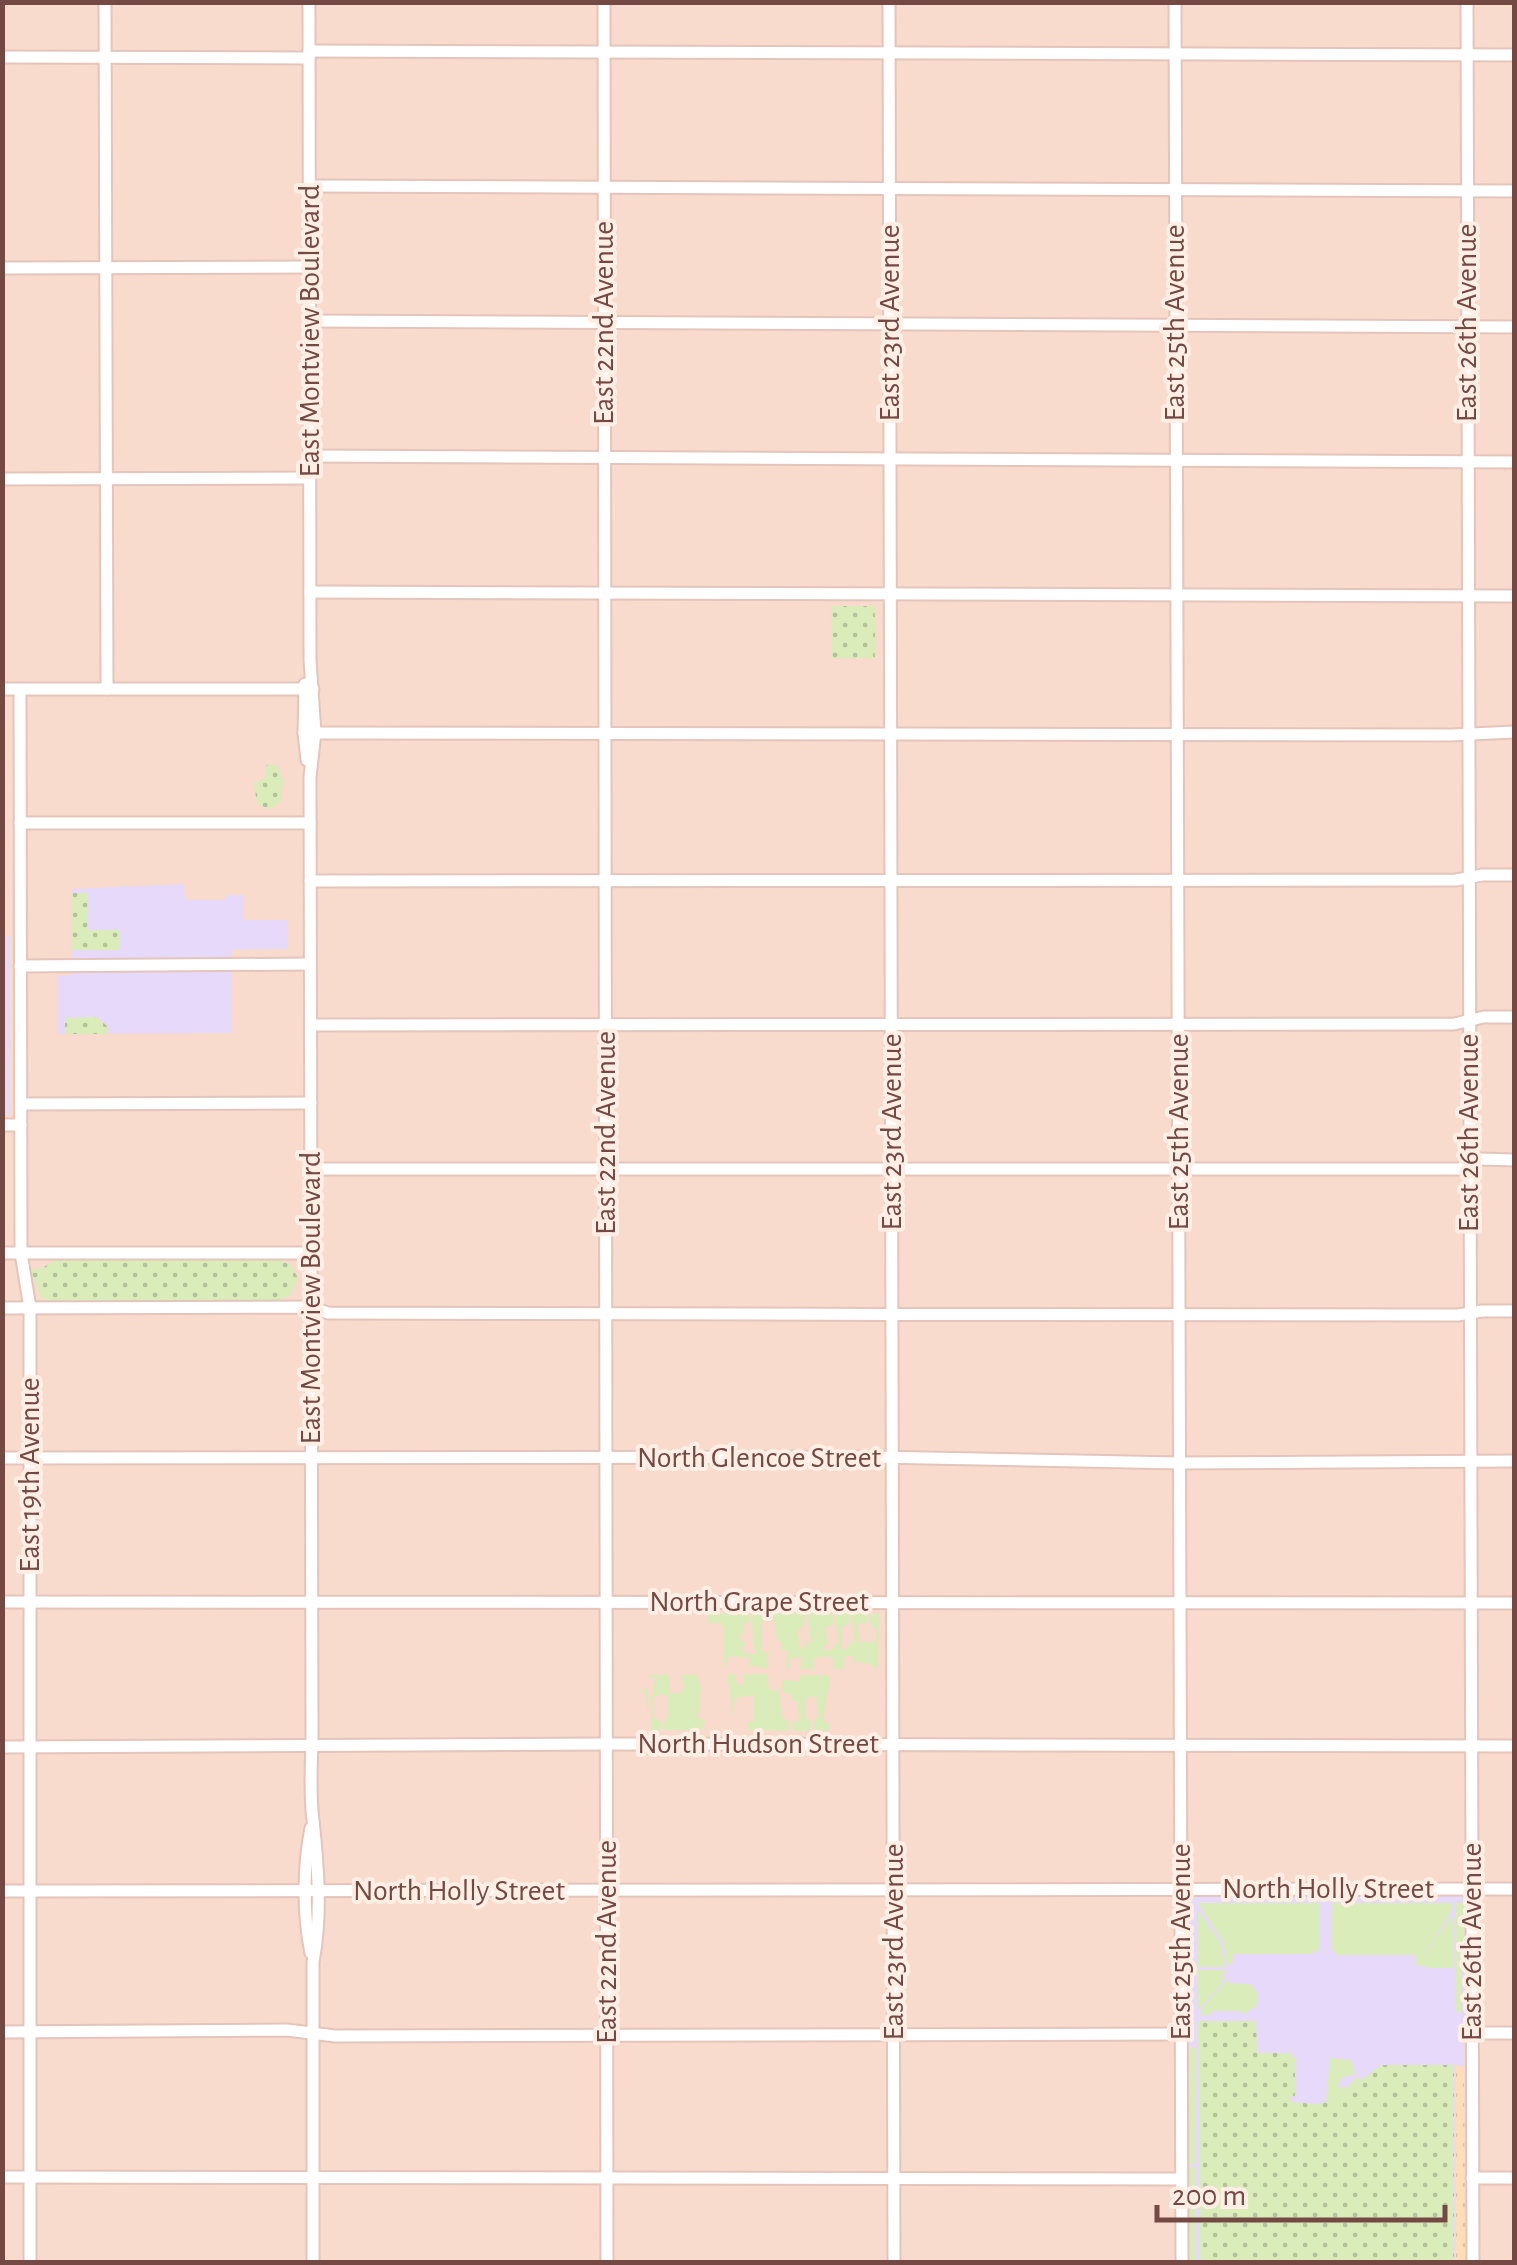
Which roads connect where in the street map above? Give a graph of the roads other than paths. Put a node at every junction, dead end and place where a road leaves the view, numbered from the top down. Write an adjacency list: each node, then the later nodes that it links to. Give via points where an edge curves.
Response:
1 (106, 2): 13 (street)
2 (309, 2): 10 (street, East Montview Boulevard)
3 (604, 2): 7 (street, East 22nd Avenue)
4 (889, 2): 8 (street, East 23rd Avenue)
5 (1176, 2): 11 (street, East 25th Avenue)
6 (1467, 2): 9 (street, East 26th Avenue)
7 (604, 51): 8 (street); 10 (street); 16 (street, East 22nd Avenue)
8 (889, 53): 11 (street); 17 (street, East 23rd Avenue)
9 (1467, 54): 11 (street); 12 (street); 19 (street, East 26th Avenue)
10 (309, 55): 13 (street); 15 (street, East Montview Boulevard)
11 (1175, 55): 18 (street, East 25th Avenue)
12 (1514, 55)
13 (106, 56): 14 (street); 23 (street)
14 (2, 57)
15 (310, 186): 16 (street); 21 (street, East Montview Boulevard)
16 (604, 186): 17 (street); 25 (street, East 22nd Avenue)
17 (890, 187): 18 (street); 26 (street, East 23rd Avenue)
18 (1175, 190): 19 (street); 27 (street, East 25th Avenue)
19 (1467, 190): 20 (street); 28 (street, East 26th Avenue)
20 (1514, 191)
21 (309, 267): 23 (street); 24 (street, East Montview Boulevard)
22 (2, 268): 23 (street)
23 (106, 268): 36 (street)
24 (310, 321): 25 (street); 30 (street, East Montview Boulevard)
25 (604, 322): 26 (street); 31 (street, East 22nd Avenue)
26 (890, 323): 27 (street); 32 (street, East 23rd Avenue)
27 (1176, 325): 28 (street); 33 (street, East 25th Avenue)
28 (1467, 327): 29 (street); 34 (street, East 26th Avenue)
29 (1514, 327)
30 (310, 456): 31 (street); 37 (street, East Montview Boulevard)
31 (604, 458): 32 (street); 40 (street, East 22nd Avenue)
32 (891, 459): 33 (street); 41 (street, East 23rd Avenue)
33 (1176, 460): 34 (street); 42 (street, East 25th Avenue)
34 (1468, 462): 35 (street); 43 (street, East 26th Avenue)
35 (1514, 462)
36 (107, 477): 37 (street); 38 (street); 45 (street)
37 (310, 478): 39 (street, East Montview Boulevard)
38 (2, 479)
39 (310, 592): 40 (street); 48 (street, East Montview Boulevard)
40 (605, 594): 41 (street); 51 (street, East 22nd Avenue)
41 (891, 594): 42 (street); 49 (street, East 23rd Avenue)
42 (1177, 595): 43 (street); 53 (street, East 25th Avenue)
43 (1468, 596): 44 (street); 54 (street, East 26th Avenue)
44 (1514, 596)
45 (107, 688): 47 (street); 48 (street)
46 (2, 689): 47 (street)
47 (20, 689): 56 (street, East 19th Avenue)
48 (309, 689): 52 (street, East Montview Boulevard)
49 (892, 732): 51 (street); 53 (street); 60 (street, East 23rd Avenue)
50 (1514, 732): 54 (street)
51 (605, 733): 52 (street); 59 (street, East 22nd Avenue)
52 (309, 734): 55 (street, East Montview Boulevard)
53 (1177, 734): 54 (street); 61 (street, East 25th Avenue)
54 (1468, 734): 58 (street, East 26th Avenue)
55 (310, 823): 56 (street); 62 (street, East Montview Boulevard)
56 (20, 824): 64 (street, East 19th Avenue, via 14,926)
57 (1514, 875): 58 (street)
58 (1468, 877): 61 (street); 66 (street, East 26th Avenue)
59 (605, 880): 60 (street); 62 (street); 70 (street, East 22nd Avenue)
60 (892, 880): 61 (street); 67 (street, East 23rd Avenue)
61 (1178, 880): 68 (street, East 25th Avenue)
62 (310, 881): 63 (street, East Montview Boulevard)
63 (310, 964): 64 (street); 69 (street, East Montview Boulevard)
64 (20, 966): 72 (street, East 19th Avenue)
65 (1514, 1017): 66 (street)
66 (1469, 1021): 68 (street); 76 (street, East 26th Avenue)
67 (892, 1024): 68 (street); 70 (street); 77 (street, East 23rd Avenue)
68 (1178, 1024): 80 (street, East 25th Avenue)
69 (310, 1025): 70 (street); 71 (street, East Montview Boulevard)
70 (606, 1025): 79 (street, East 22nd Avenue)
71 (311, 1103): 72 (street); 78 (street, East Montview Boulevard)
72 (20, 1104): 74 (street, East 19th Avenue)
73 (2, 1125): 74 (street)
74 (20, 1125): 81 (street, East 19th Avenue)
75 (1514, 1160): 76 (street)
76 (1469, 1165): 80 (street); 89 (street, East 26th Avenue)
77 (893, 1168): 79 (street); 80 (street); 88 (street, East 23rd Avenue)
78 (311, 1169): 79 (street); 82 (street, East Montview Boulevard)
79 (606, 1169): 90 (street, East 22nd Avenue)
80 (1178, 1170): 91 (street, East 25th Avenue)
81 (21, 1253): 82 (street); 83 (street); 86 (street, East 19th Avenue)
82 (311, 1253): 84 (street, East Montview Boulevard)
83 (2, 1254)
84 (311, 1307): 86 (street); 90 (street, via 328,1313); 95 (street, East Montview Boulevard)
85 (2, 1308): 86 (street)
86 (30, 1308): 94 (street, East 19th Avenue)
87 (1514, 1311): 89 (street)
88 (893, 1313): 90 (street); 91 (street); 96 (street, East 23rd Avenue)
89 (1469, 1313): 91 (street); 97 (street, East 26th Avenue)
90 (606, 1315): 92 (street, East 22nd Avenue)
91 (1179, 1316): 99 (street, East 25th Avenue)
92 (606, 1457): 95 (street, North Glencoe Street); 96 (street, North Glencoe Street); 103 (street, East 22nd Avenue)
93 (2, 1458): 94 (street, North Glencoe Street)
94 (30, 1458): 95 (street, North Glencoe Street); 101 (street, East 19th Avenue)
95 (311, 1458): 102 (street, East Montview Boulevard)
96 (893, 1458): 99 (street, North Glencoe Street); 104 (street, East 23rd Avenue)
97 (1470, 1461): 98 (street, North Glencoe Street); 99 (street, North Glencoe Street); 106 (street, East 26th Avenue)
98 (1514, 1461)
99 (1179, 1463): 105 (street, East 25th Avenue)
100 (2, 1602): 101 (street, North Grape Street)
101 (30, 1602): 102 (street, North Grape Street); 115 (street, East 19th Avenue)
102 (312, 1602): 103 (street, North Grape Street); 111 (street, East Montview Boulevard)
103 (606, 1602): 104 (street, North Grape Street); 108 (street, East 22nd Avenue)
104 (894, 1602): 105 (street, North Grape Street); 109 (street, East 23rd Avenue)
105 (1180, 1602): 106 (street, North Grape Street); 110 (street, East 25th Avenue)
106 (1470, 1603): 107 (street, North Grape Street); 112 (street, East 26th Avenue)
107 (1514, 1603)
108 (606, 1744): 109 (street, North Hudson Street); 111 (street, North Hudson Street); 123 (street, East 22nd Avenue)
109 (894, 1744): 110 (street, North Hudson Street); 118 (street, East 23rd Avenue)
110 (1180, 1745): 112 (street, North Hudson Street); 119 (street, East 25th Avenue)
111 (312, 1746): 115 (street, North Hudson Street); 122 (street, East Montview Boulevard)
112 (1470, 1746): 113 (street, North Hudson Street); 116 (street, East 26th Avenue)
113 (1514, 1746)
114 (2, 1747): 115 (street, North Hudson Street)
115 (30, 1747): 121 (street, East 19th Avenue)
116 (1472, 1889): 117 (street, North Holly Street); 119 (street, North Holly Street); 127 (street, East 26th Avenue)
117 (1514, 1889)
118 (894, 1890): 119 (street, North Holly Street); 123 (street, North Holly Street); 131 (street, East 23rd Avenue)
119 (1181, 1890): 129 (street, East 25th Avenue)
120 (2, 1891): 121 (street, North Holly Street)
121 (30, 1891): 122 (street, North Holly Street); 125 (street, East 19th Avenue)
122 (312, 1891): 123 (street, North Holly Street); 126 (street, East Montview Boulevard)
123 (607, 1891): 130 (street, East 22nd Avenue)
124 (2, 2032): 125 (street)
125 (30, 2032): 126 (street); 133 (street, East 19th Avenue)
126 (313, 2033): 130 (street); 134 (street, East Montview Boulevard)
127 (1472, 2033): 128 (street); 135 (street, East 26th Avenue)
128 (1514, 2033)
129 (1182, 2034): 131 (street); 139 (street, East 25th Avenue)
130 (608, 2035): 131 (street); 137 (street, East 22nd Avenue)
131 (894, 2035): 138 (street, East 23rd Avenue)
132 (2, 2177): 133 (street)
133 (30, 2177): 134 (street); 140 (street, East 19th Avenue)
134 (313, 2178): 137 (street); 141 (street, East Montview Boulevard)
135 (1472, 2178): 136 (street); 145 (street, East 26th Avenue)
136 (1514, 2178)
137 (608, 2179): 138 (street); 142 (street, East 22nd Avenue)
138 (894, 2179): 139 (street); 143 (street, East 23rd Avenue)
139 (1182, 2179): 144 (street, East 25th Avenue)
140 (30, 2262)
141 (313, 2262)
142 (608, 2262)
143 (894, 2262)
144 (1182, 2262)
145 (1473, 2262)

